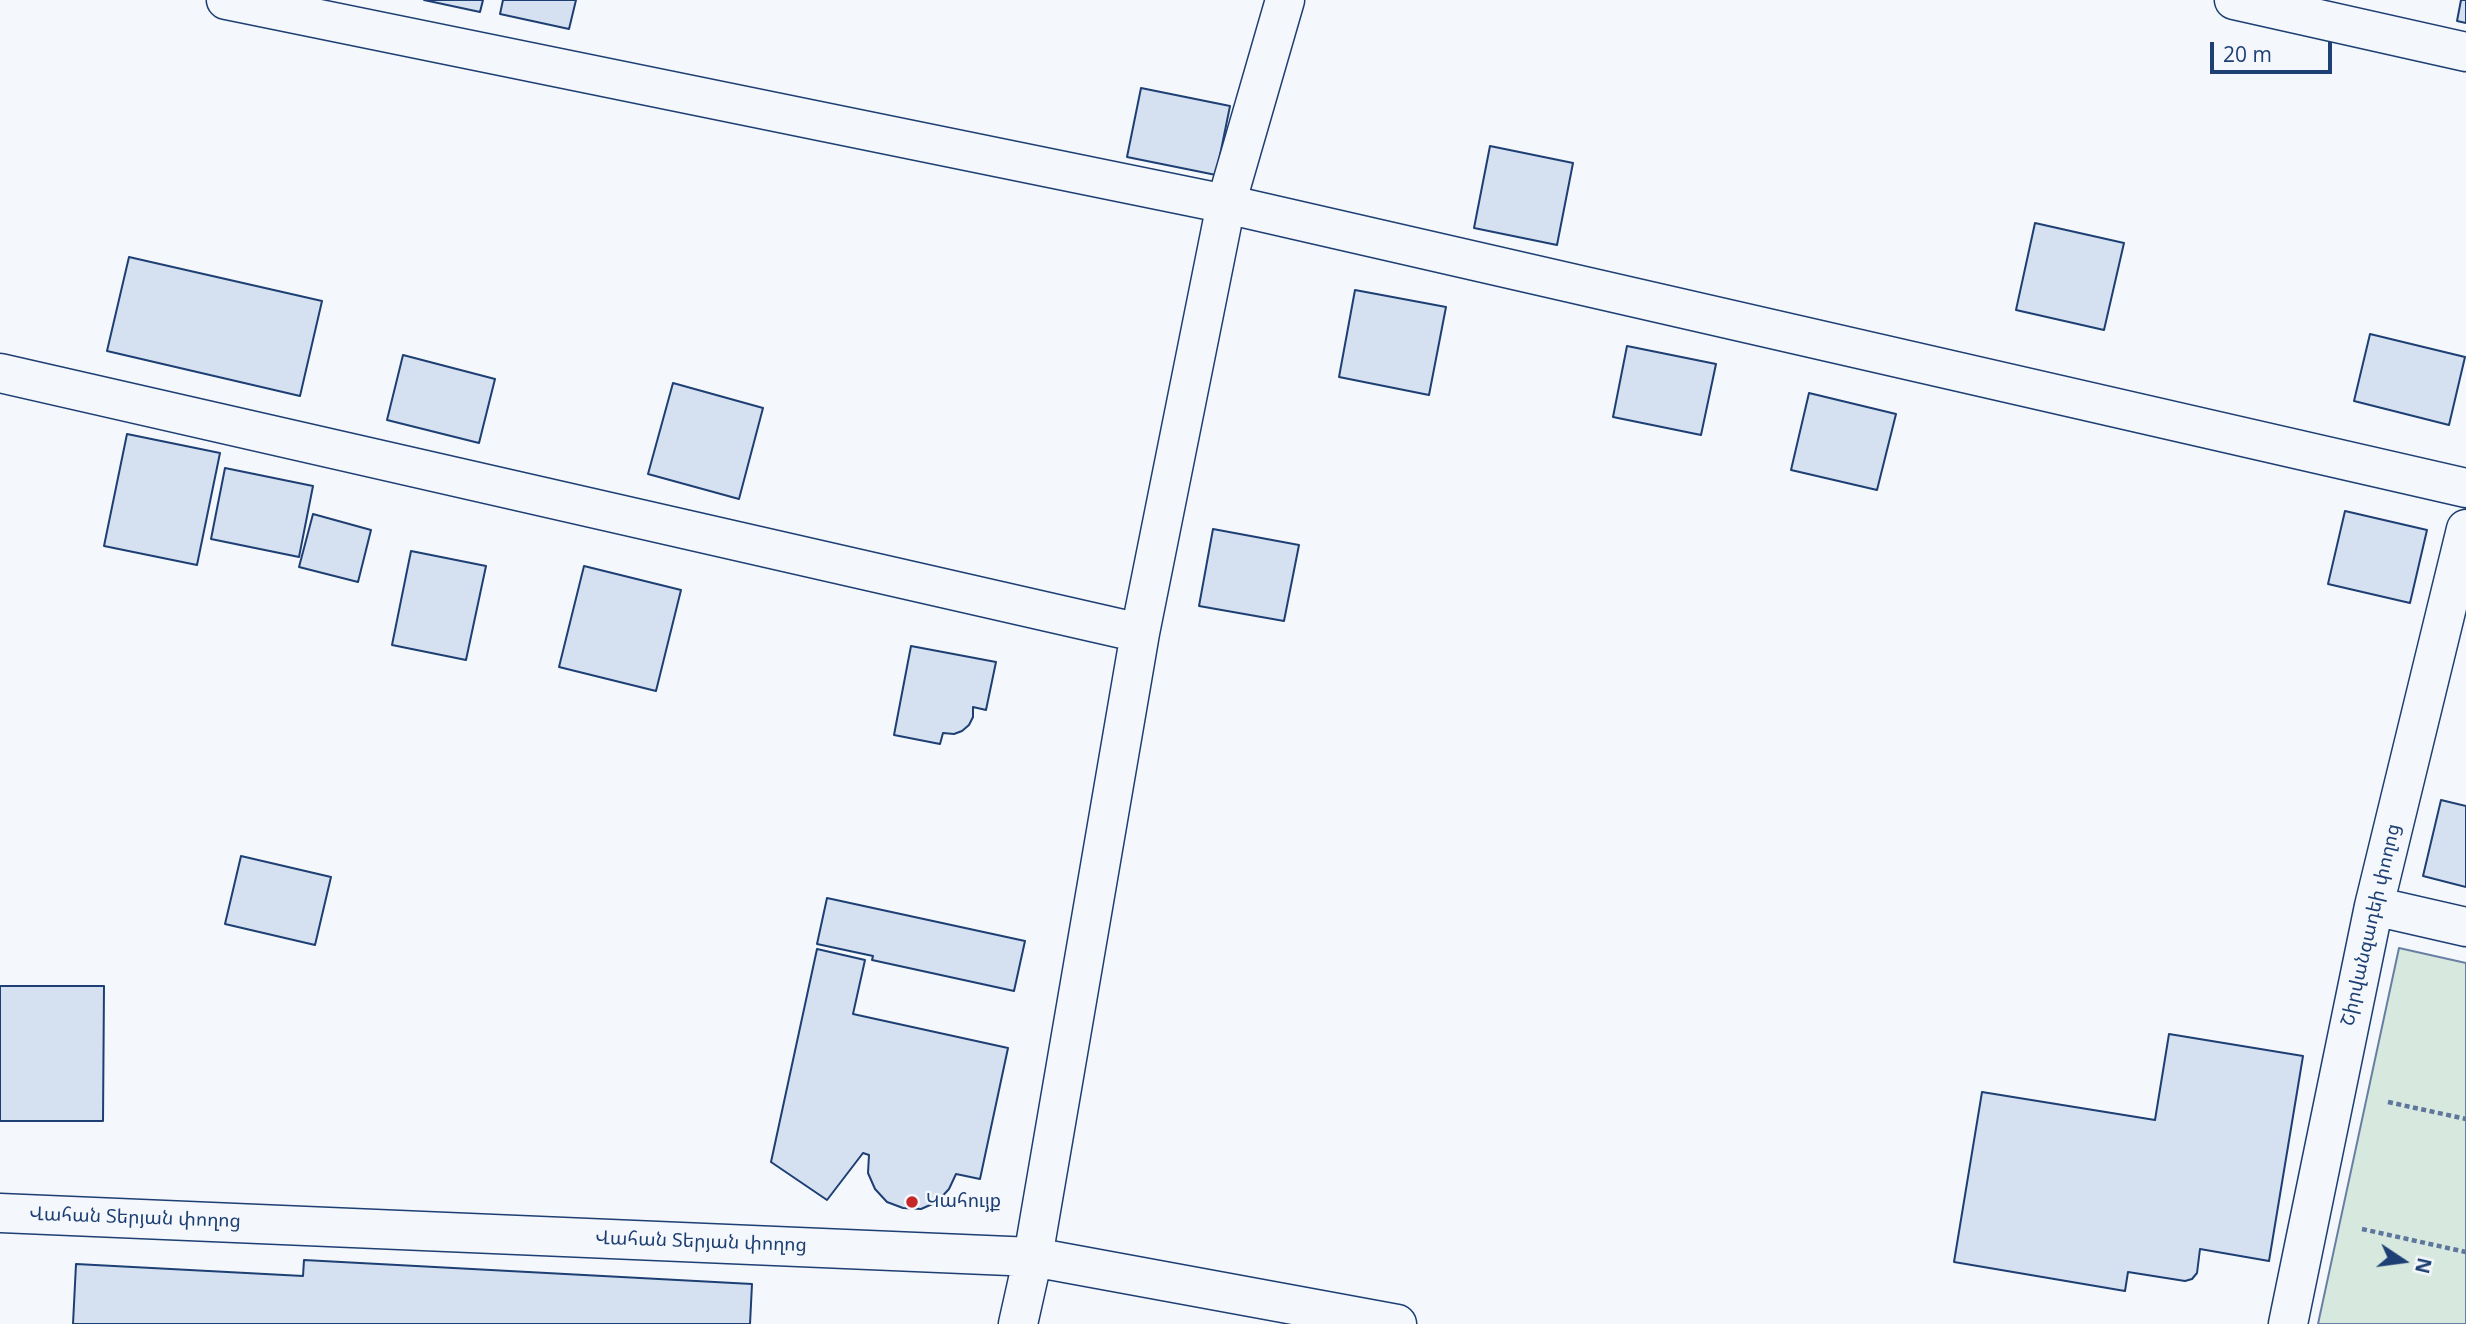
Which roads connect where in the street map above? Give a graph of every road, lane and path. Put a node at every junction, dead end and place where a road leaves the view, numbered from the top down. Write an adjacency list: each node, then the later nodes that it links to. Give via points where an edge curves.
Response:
1 (226, 0): 5 (street)
2 (1285, 0): 5 (street)
3 (2234, 0): 4 (street)
4 (2466, 52)
5 (1226, 204): 7 (street); 9 (street)
6 (0, 373): 9 (street)
7 (2466, 488)
8 (2466, 529): 10 (street, Շիրվանզադեի փողոց)
9 (1140, 633): 17 (street)
10 (2374, 906): 11 (street); 20 (street, Շիրվանզադեի փողոց)
11 (2466, 928)
12 (2388, 1102): 13 (path)
13 (2466, 1119)
14 (0, 1213): 17 (street, Վահան Տերյան փողոց)
15 (2362, 1229): 16 (path)
16 (2466, 1252)
17 (1033, 1257): 18 (street); 19 (street, Վահան Տերյան փողոց)
18 (1018, 1324)
19 (1397, 1324)
20 (2288, 1324)

